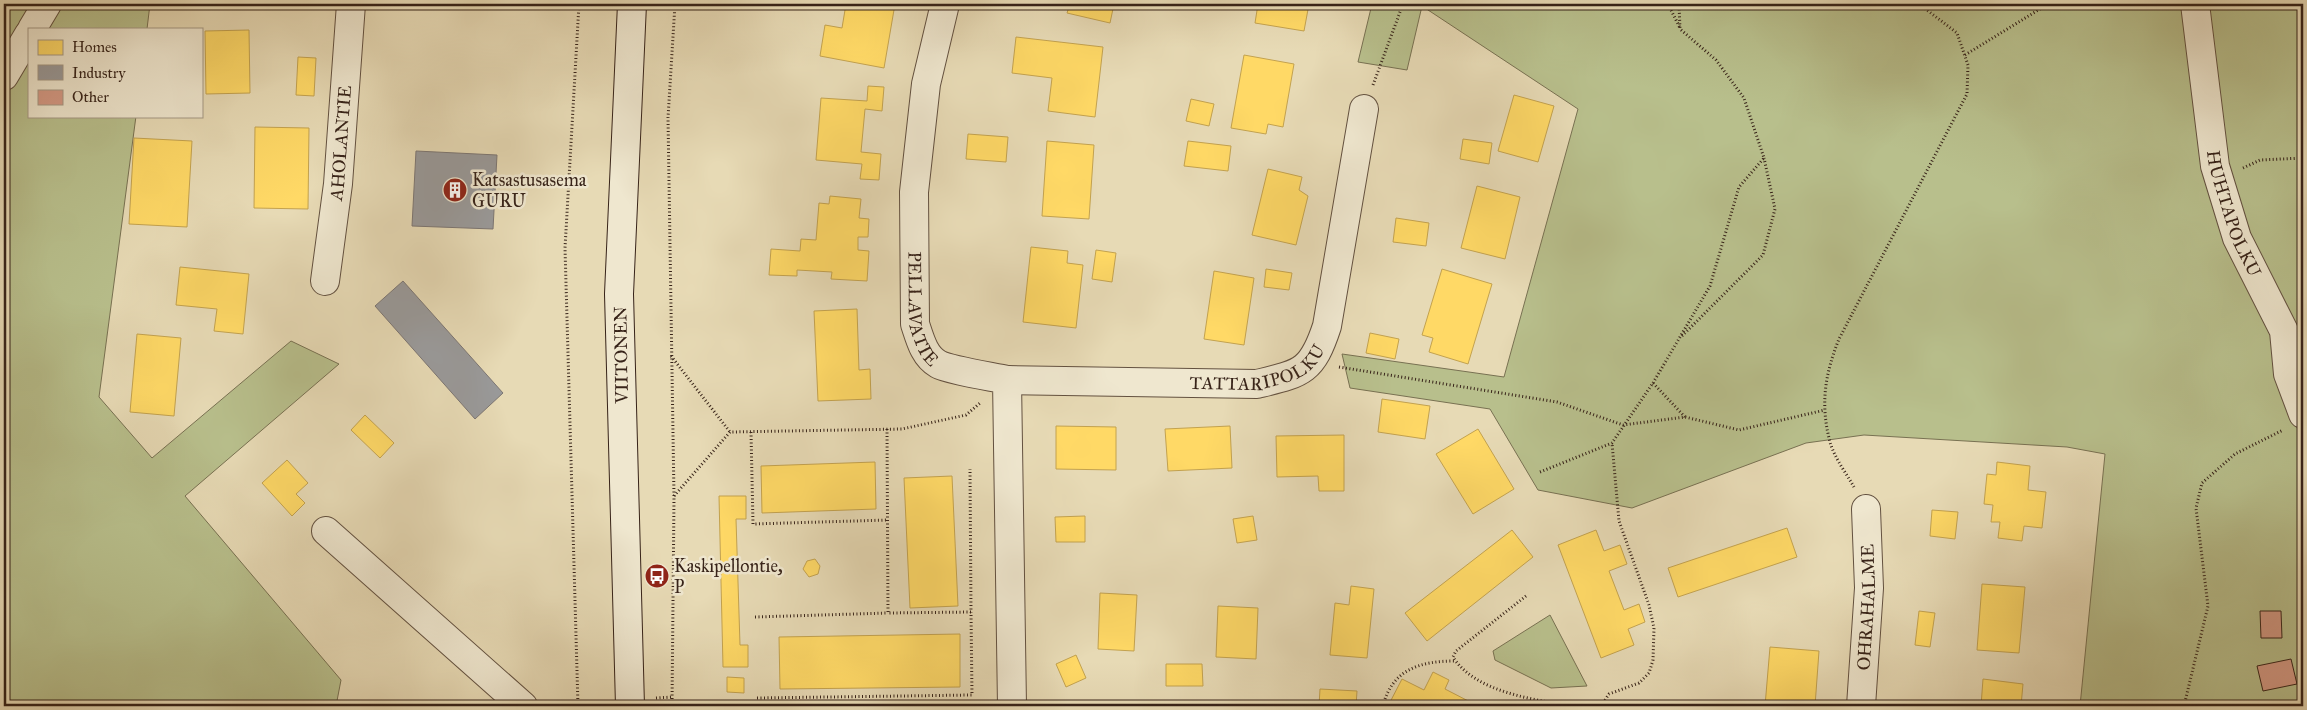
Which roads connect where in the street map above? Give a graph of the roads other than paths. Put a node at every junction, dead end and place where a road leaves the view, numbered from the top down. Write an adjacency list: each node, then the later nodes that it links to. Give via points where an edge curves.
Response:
1 (46, 4): 6 (street)
2 (351, 4): 10 (street, AHOLANTIE, via 338,184)
3 (632, 4): 16 (street, VIITONEN, via 619,294)
4 (945, 4): 11 (street, PELLAVATIE, via 926,84 914,192 915,324 920,342 939,365)
5 (2195, 4): 12 (street, HUHTAPOLKU, via 2215,166 2237,238 2284,331)
6 (33, 28)
7 (28, 36): 8 (street)
8 (4, 76)
9 (1364, 110): 11 (street, TATTARIPOLKU, via 1327,326 1320,346 1306,368 1258,384)
10 (325, 281)
11 (1007, 380): 17 (street)
12 (2295, 421)
13 (1866, 510): 18 (street, OHRAHALME, via 1869,588)
14 (326, 531): 15 (street)
15 (523, 706)
16 (630, 706)
17 (1012, 706)
18 (1860, 706)

